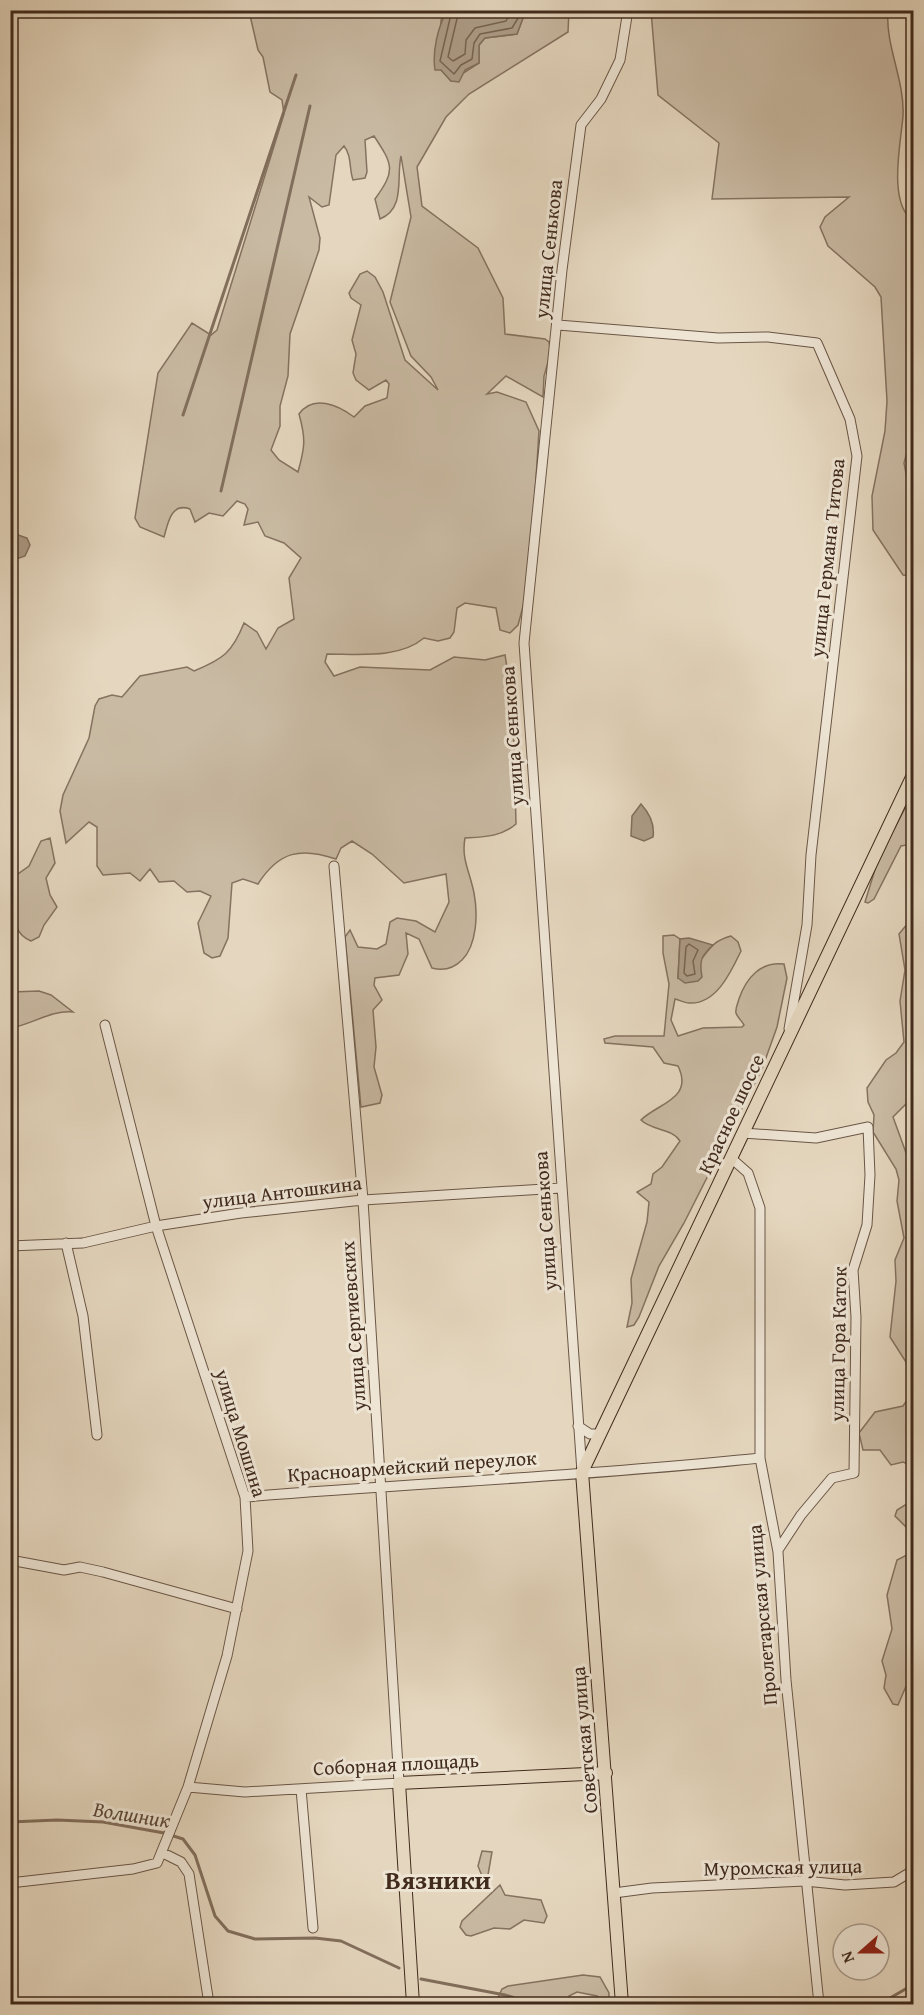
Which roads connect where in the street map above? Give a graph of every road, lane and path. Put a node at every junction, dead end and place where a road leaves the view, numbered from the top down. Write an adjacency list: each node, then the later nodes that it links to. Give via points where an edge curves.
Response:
1 (628, 10): 2 (street, улица Сенькова, via 620,60 601,99 581,125)
2 (558, 325): 6 (street, улица Германа Титова, via 817,343 850,419 857,456 811,855 807,925); 9 (street, улица Сенькова, via 524,644)
3 (914, 773): 6 (main road, Красное шоссе)
4 (334, 866): 10 (street, улица Сергиевских)
5 (105, 1025): 11 (street, улица Мошина)
6 (787, 1040): 7 (main road, Красное шоссе)
7 (743, 1133): 8 (main road, Красное шоссе); 21 (street, улица Гора Каток, via 816,1138 868,1127 867,1225 853,1270 854,1473 832,1478)
8 (731, 1158): 15 (main road, Красное шоссе); 17 (street, Пролетарская улица, via 748,1173 760,1208)
9 (561, 1188): 10 (street, улица Антошкина); 14 (street, улица Сенькова)
10 (363, 1200): 11 (street, улица Антошкина); 19 (street, улица Сергиевских)
11 (156, 1226): 12 (street, улица Антошкина, via 83,1243); 20 (street, улица Мошина)
12 (66, 1243): 13 (street, улица Антошкина); 16 (street, via 83,1316)
13 (10, 1246)
14 (578, 1426): 15 (street, via 590,1434); 18 (street, улица Сенькова)
15 (600, 1434): 18 (main road, Красное шоссе)
16 (97, 1435)
17 (760, 1458): 18 (street, Красноармейский переулок); 21 (street, Пролетарская улица)
18 (582, 1472): 19 (street, Красноармейский переулок); 24 (main road, Советская улица)
19 (381, 1486): 20 (street, Красноармейский переулок); 25 (street, улица Сергиевских)
20 (245, 1497): 23 (street, улица Мошина, via 248,1551)
21 (778, 1550): 30 (street, Пролетарская улица)
22 (10, 1560): 23 (street, via 64,1570 80,1567)
23 (237, 1609): 26 (street, улица Мошина)
24 (606, 1773): 25 (main road, Соборная площадь); 32 (main road, Советская улица)
25 (399, 1784): 27 (street, Соборная площадь); 35 (main road)
26 (188, 1787): 27 (street, Соборная площадь, via 245,1792); 28 (street, улица Мошина)
27 (301, 1789): 33 (street)
28 (163, 1852): 31 (street, via 157,1863 133,1869); 34 (street, via 181,1862 189,1874)
29 (914, 1870): 30 (street, Муромская улица, via 894,1882 845,1885)
30 (805, 1881): 32 (street, Муромская улица); 37 (street, Пролетарская улица)
31 (10, 1883)
32 (614, 1893): 36 (main road, Советская улица)
33 (313, 1928)
34 (209, 2004)
35 (414, 2004)
36 (622, 2004)
37 (819, 2004)

